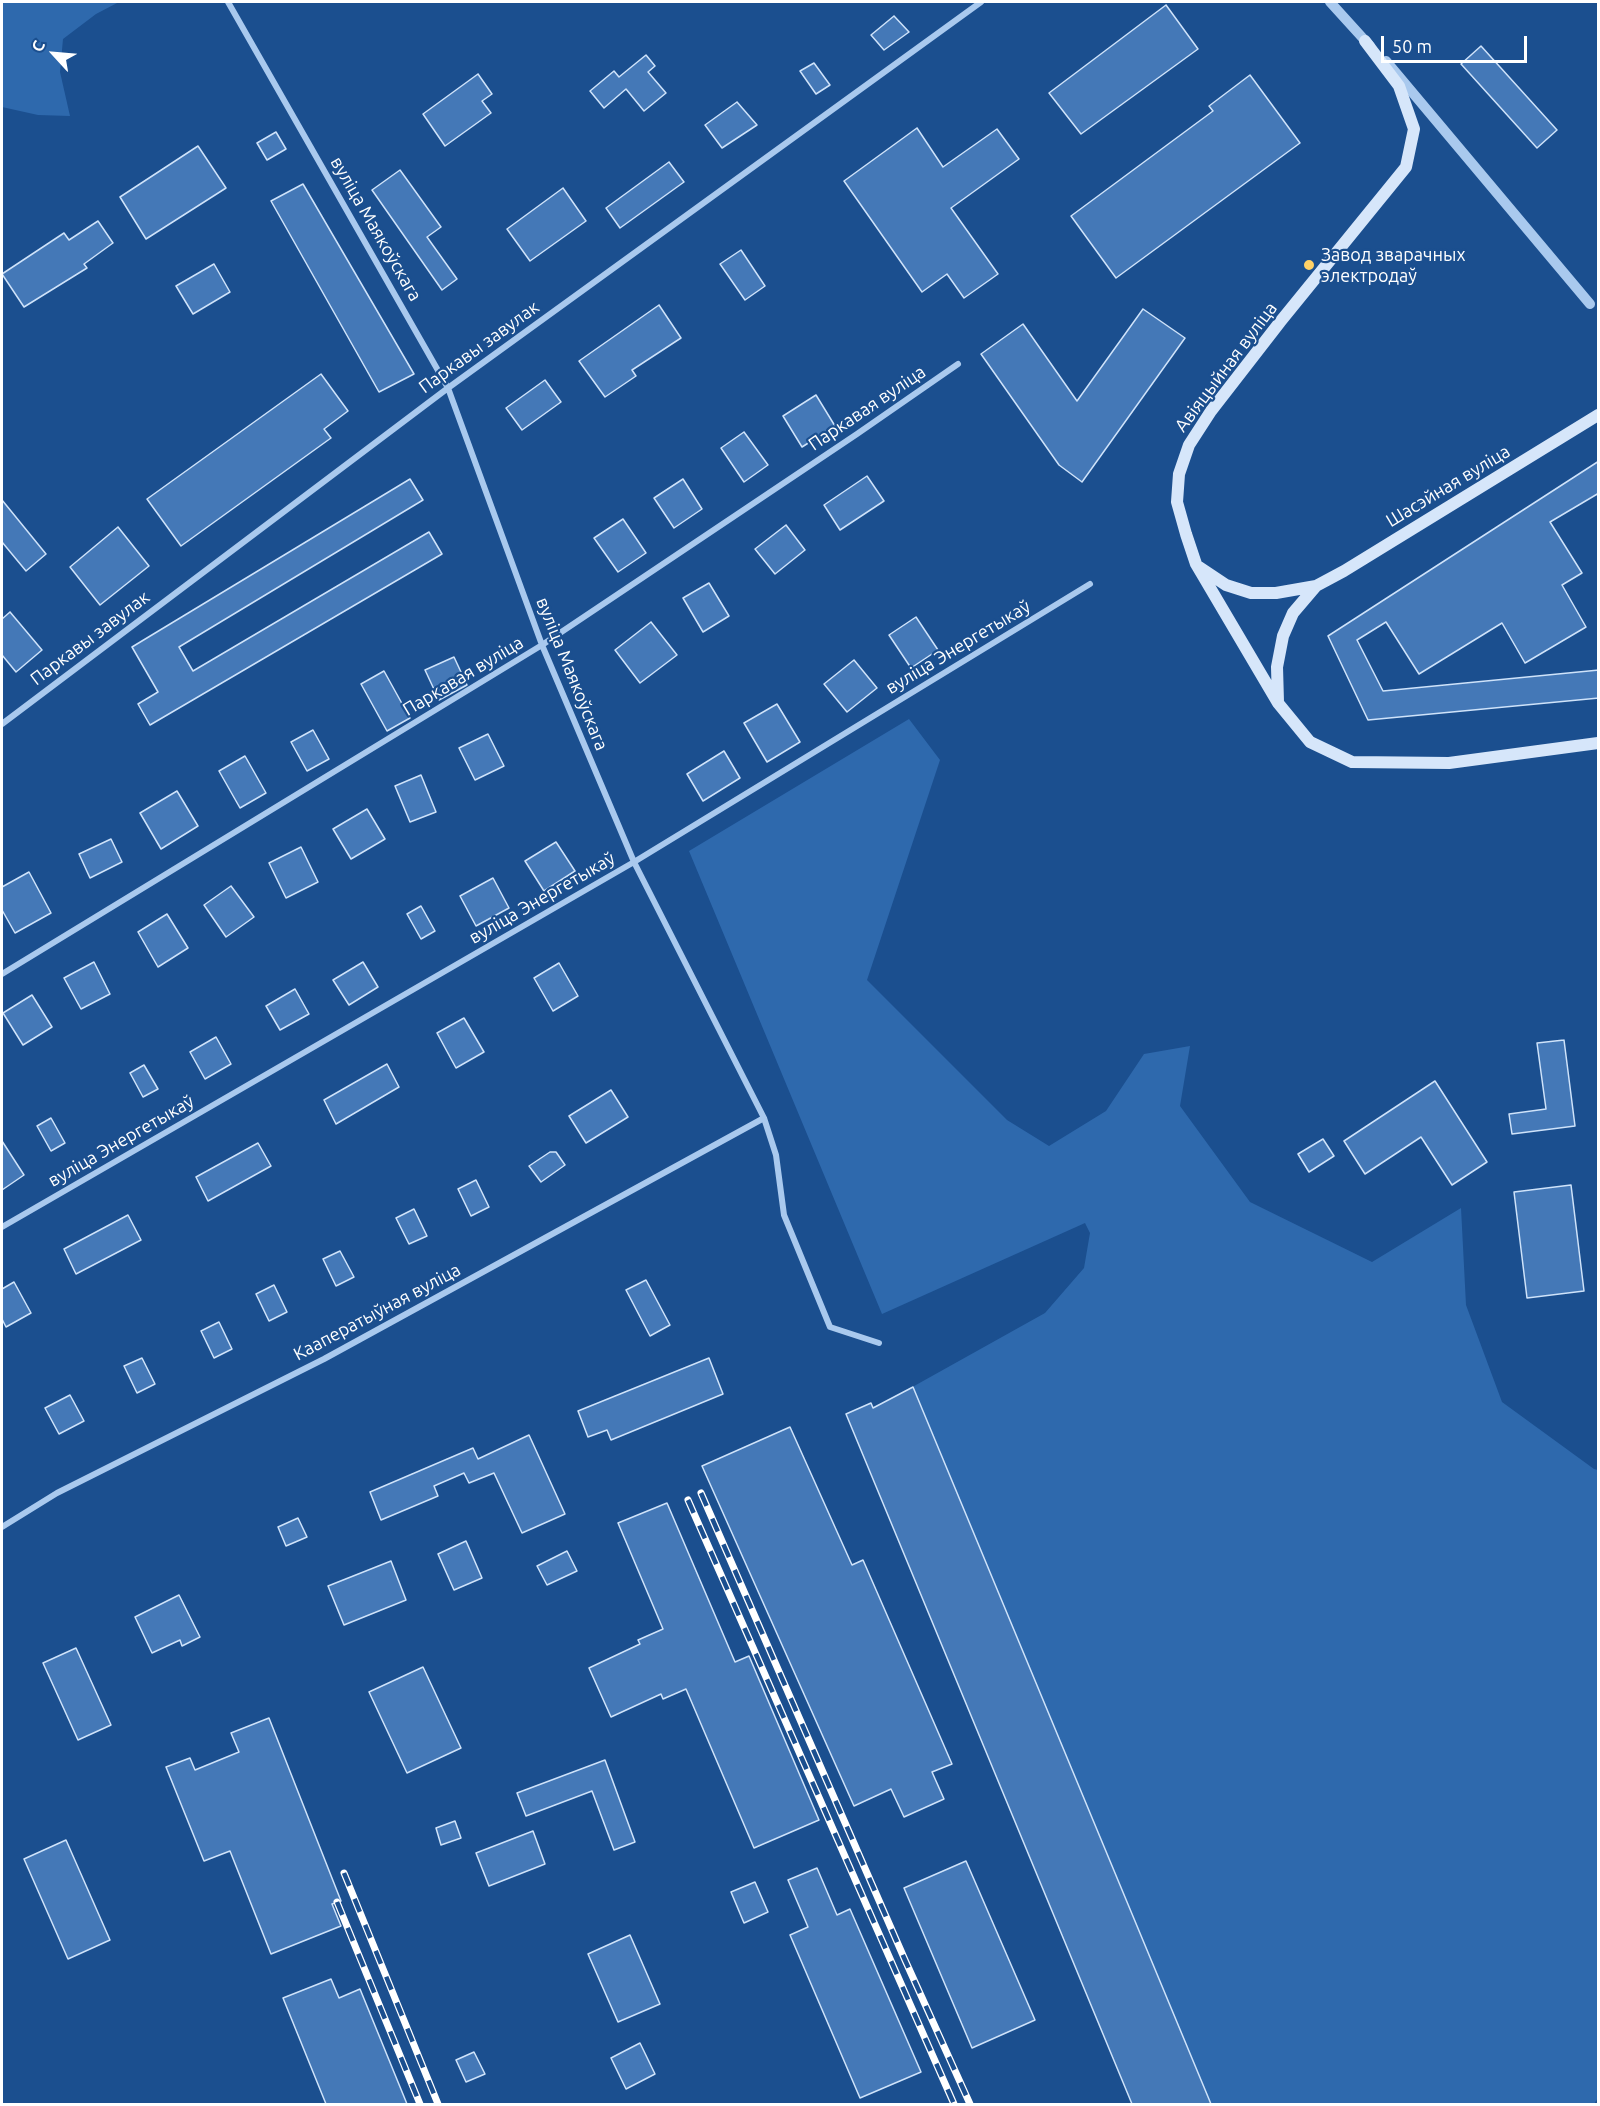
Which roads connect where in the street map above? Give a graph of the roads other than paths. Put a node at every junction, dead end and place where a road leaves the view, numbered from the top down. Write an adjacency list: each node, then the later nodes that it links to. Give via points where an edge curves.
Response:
1 (228, 2): 7 (street, вуліца Маякоўскага)
2 (981, 2): 7 (street, Паркавы завулак)
3 (1330, 2): 4 (street, Авіяцыйная вуліца)
4 (1365, 41): 5 (street, via 1388,62); 9 (main road, Авіяцыйная вуліца, via 1399,86 1414,129 1406,167 1280,322 1189,445 1179,474 1177,502)
5 (1590, 304)
6 (958, 364): 12 (street, Паркавая вуліца)
7 (448, 388): 12 (street, вуліца Маякоўскага); 14 (street, Паркавы завулак)
8 (1599, 415): 11 (main road, Шасэйная вуліца)
9 (1196, 564): 11 (main road, via 1226,585 1251,593); 13 (main road, Авіяцыйная вуліца)
10 (1090, 584): 16 (street, вуліца Энергетыкаў)
11 (1316, 586): 13 (main road, via 1293,613 1282,636 1277,666)
12 (542, 645): 16 (street, вуліца Маякоўскага); 17 (street, Паркавая вуліца)
13 (1278, 704): 15 (main road, Авіяцыйная вуліца, via 1310,742 1352,762 1449,763)
14 (2, 724)
15 (1599, 743)
16 (634, 862): 18 (street, вуліца Маякоўскага); 19 (street, вуліца Энергетыкаў)
17 (2, 974)
18 (764, 1118): 20 (street, вуліца Маякоўскага, via 776,1155 784,1215 830,1327); 21 (street, Кааператыўная вуліца, via 324,1359 57,1493)
19 (2, 1227)
20 (879, 1343)
21 (2, 1527)

